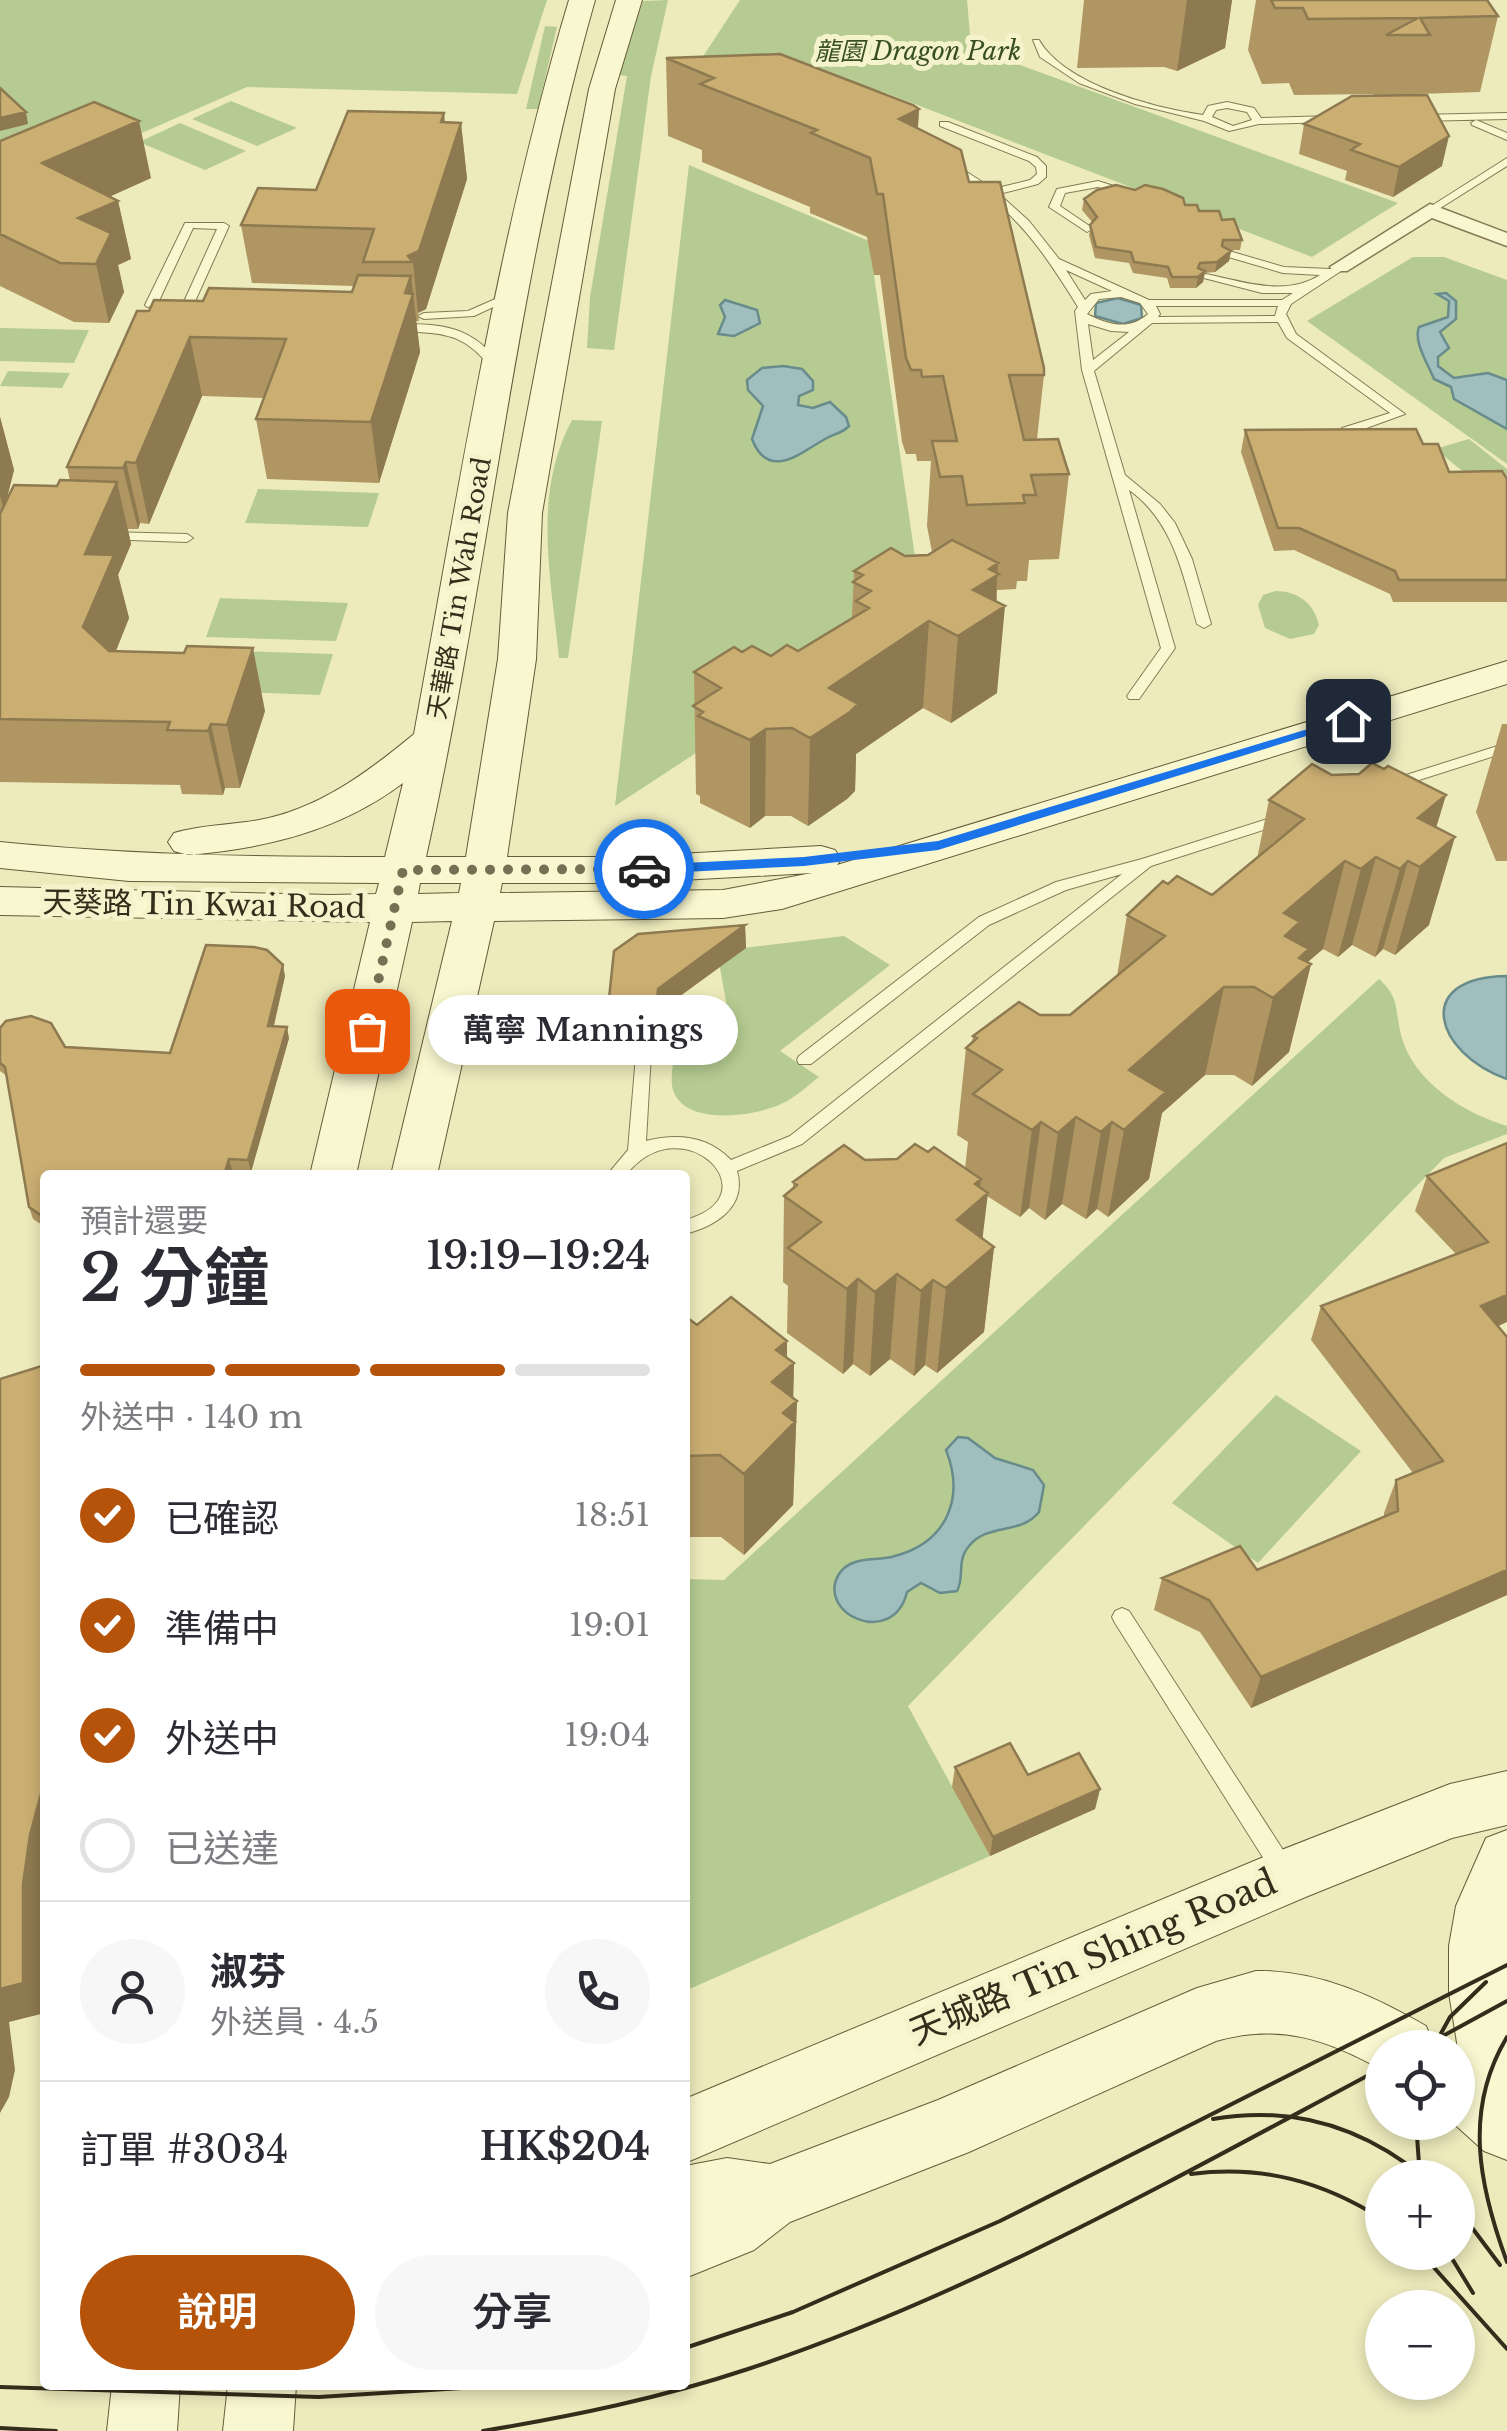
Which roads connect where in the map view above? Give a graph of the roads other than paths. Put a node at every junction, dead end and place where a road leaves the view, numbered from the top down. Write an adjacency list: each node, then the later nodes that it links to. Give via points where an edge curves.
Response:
1 (582, 0): 28 (main road, 天華路 Tin Wah Road)
2 (630, 0): 52 (main road, 天華路 Tin Wah Road, via 598,106 524,513 517,659)
3 (1036, 42): 5 (lane, via 1043,60 1065,74)
4 (1507, 116): 7 (lane)
5 (1206, 118): 9 (lane, via 1232,128); 9 (lane, via 1212,108 1235,106)
6 (1404, 118): 7 (lane)
7 (1442, 118): 11 (lane, via 1489,126)
8 (1347, 119): 9 (lane)
9 (1258, 120)
10 (944, 124): 14 (lane, via 1042,166 1034,182)
11 (1507, 137)
12 (930, 154): 14 (lane)
13 (1507, 161): 16 (lane)
14 (996, 192): 24 (lane)
15 (1135, 194): 18 (lane, via 1098,184 1068,187 1052,201 1066,217)
16 (1430, 210): 17 (street); 21 (street)
17 (1409, 223): 23 (street); 25 (street)
18 (1086, 224)
19 (224, 226): 19 (lane, via 194,312 149,310 184,223); 20 (lane)
20 (238, 226)
21 (1507, 240)
22 (1228, 254): 25 (lane, via 1283,270)
23 (1507, 258)
24 (1059, 262): 29 (lane); 32 (lane)
25 (1336, 270): 27 (lane)
26 (1209, 274): 27 (lane, via 1239,286)
27 (1306, 289): 30 (lane)
28 (512, 294): 35 (lane, via 470,314); 37 (main road, 天華路 Tin Wah Road)
29 (1130, 295): 31 (lane); 32 (lane, via 1095,296)
30 (1286, 302): 31 (lane); 33 (lane)
31 (1148, 303): 36 (lane, via 1154,309)
32 (1084, 311): 36 (lane, via 1112,329); 38 (lane)
33 (1280, 319): 36 (lane); 39 (lane, via 1292,336 1399,414)
34 (376, 321): 35 (lane)
35 (416, 322): 37 (lane, via 466,334)
36 (1148, 322): 38 (lane)
37 (497, 367): 46 (main road, 天華路 Tin Wah Road)
38 (1088, 370): 40 (lane)
39 (1346, 431)
40 (1119, 477): 43 (lane, via 1170,522); 45 (lane, via 1168,648)
41 (94, 536): 42 (lane)
42 (187, 538)
43 (1204, 624)
44 (1507, 672): 52 (main road, 天葵路 Tin Kwai Road, via 782,895 722,904)
45 (1134, 696)
46 (433, 738): 50 (main road, via 362,796 284,829); 53 (main road, 天華路 Tin Wah Road)
47 (1507, 748): 48 (lane)
48 (1373, 790)
49 (1298, 814): 51 (lane)
50 (5, 856): 53 (main road, 天葵路 Tin Kwai Road)
51 (1146, 863): 56 (lane, via 1060,886 984,921); 58 (lane, via 796,1140)
52 (480, 888): 53 (main road, 天葵路 Tin Kwai Road); 60 (main road, 天華路 Tin Wah Road)
53 (399, 889): 54 (main road, 天葵路 Tin Kwai Road, via 116,907); 59 (main road, 天華路 Tin Wah Road)
54 (0, 901)
55 (644, 1036): 57 (lane)
56 (805, 1060)
57 (637, 1150): 58 (lane, via 689,1142); 61 (lane)
58 (728, 1168): 62 (lane, via 732,1181 722,1208)
59 (334, 1170)
60 (415, 1170)
61 (620, 1170)
62 (690, 1224)
63 (1122, 1617): 66 (lane)
64 (1507, 1798): 66 (main road, 天城路 Tin Shing Road, via 1450,1811)
65 (1507, 1858): 69 (main road, via 1482,1922 1478,1977)
66 (1287, 1876): 71 (main road, 天城路 Tin Shing Road)
67 (1373, 2030): 72 (main road, via 1276,2000 1210,2012)
68 (1475, 2101): 70 (main road)
69 (1507, 2108)
70 (1507, 2128)
71 (690, 2129)
72 (770, 2197): 73 (main road, via 727,2191); 74 (main road, via 730,2227)
73 (690, 2199)
74 (690, 2244)
75 (146, 2390): 77 (main road)
76 (262, 2390): 78 (main road)
77 (142, 2431)
78 (258, 2431)

